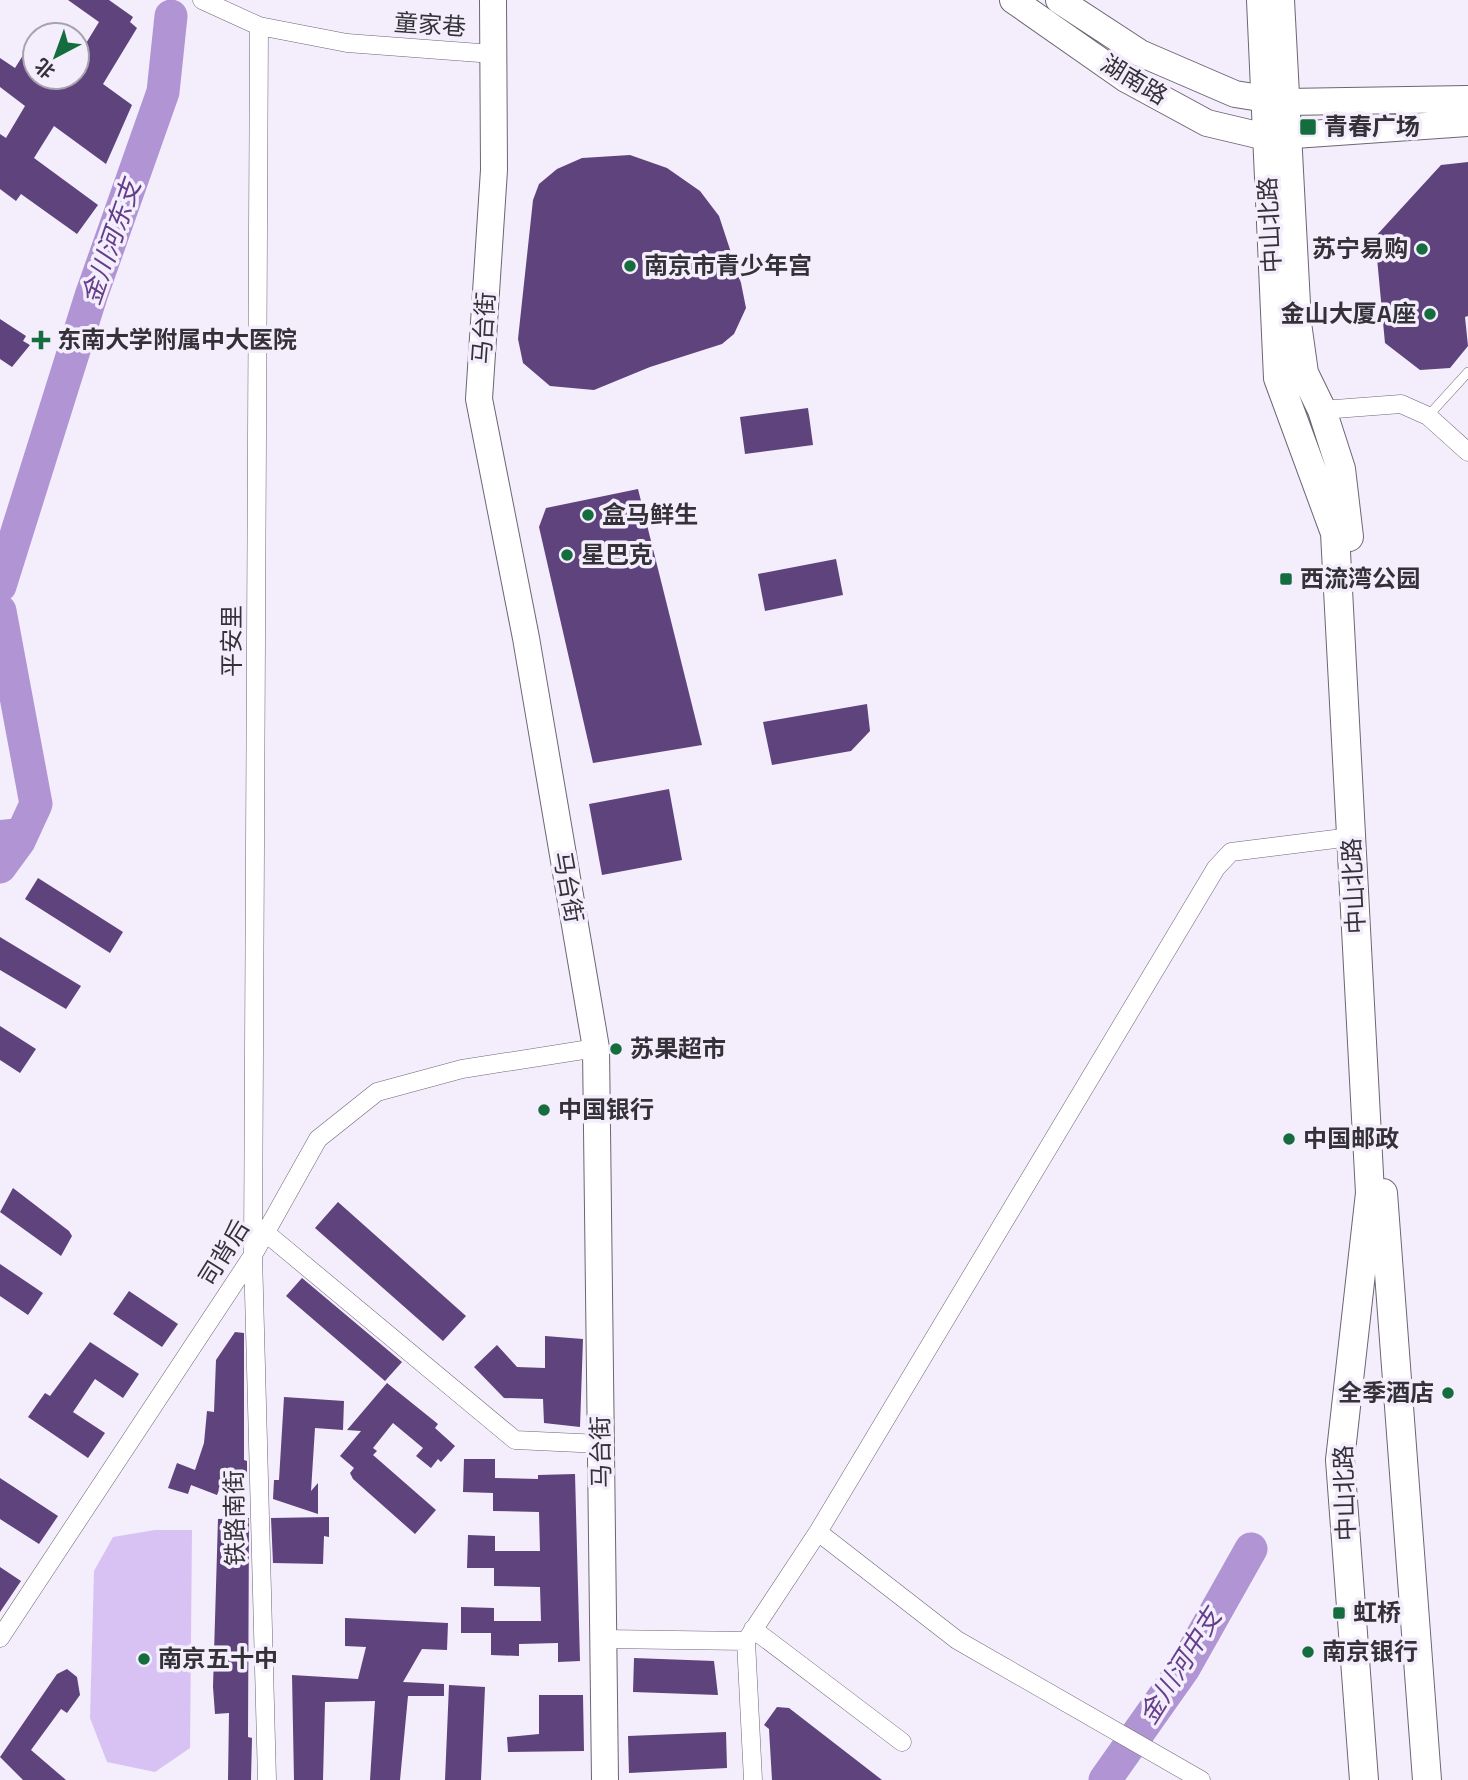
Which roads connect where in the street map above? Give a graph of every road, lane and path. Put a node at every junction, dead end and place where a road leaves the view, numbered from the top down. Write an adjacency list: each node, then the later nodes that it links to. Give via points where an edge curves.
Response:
1 (202, 0): 7 (street, 童家巷)
2 (493, 0): 8 (street, 马台街)
3 (1013, 0): 12 (street, 湖南路, via 1126,79 1207,123)
4 (1059, 0): 10 (street, 湖南路, via 1140,54 1235,94)
5 (1261, 0): 10 (main road, 中山北路)
6 (1280, 0): 10 (main road, 中山北路)
7 (260, 26): 8 (street, 童家巷, via 346,43); 20 (street, 平安里)
8 (494, 54): 18 (street, 马台街, via 494,170 479,399 526,638)
9 (1468, 99): 10 (street, 湖南路)
10 (1275, 101): 12 (main road, 中山北路)
11 (1468, 124): 12 (street, 湖南路)
12 (1277, 136): 14 (main road, 中山北路, via 1304,373); 17 (main road, 中山北路, via 1278,378 1335,533)
13 (1468, 372): 15 (lane)
14 (1322, 410): 15 (street, via 1401,404); 32 (main road, 中山北路, via 1340,468 1349,532 1383,1191)
15 (1428, 416): 16 (street)
16 (1468, 452)
17 (1351, 837): 22 (street, via 1231,852 1216,867); 31 (main road, 中山北路, via 1370,1193 1340,1460)
18 (596, 1048): 19 (street, 司背后, via 462,1069 377,1092 318,1139); 21 (street, 马台街)
19 (266, 1233): 20 (street, 司背后); 21 (street, via 515,1440)
20 (253, 1255): 24 (street, 司背后); 28 (street, 铁路南街)
21 (601, 1444): 25 (street, 马台街)
22 (818, 1532): 23 (street); 27 (street, via 957,1640)
23 (749, 1635): 25 (street); 26 (street); 30 (street)
24 (0, 1638)
25 (604, 1639): 29 (street, 马台街)
26 (902, 1742)
27 (1196, 1777)
28 (267, 1780)
29 (604, 1780)
30 (753, 1780)
31 (1364, 1780)
32 (1427, 1780)

